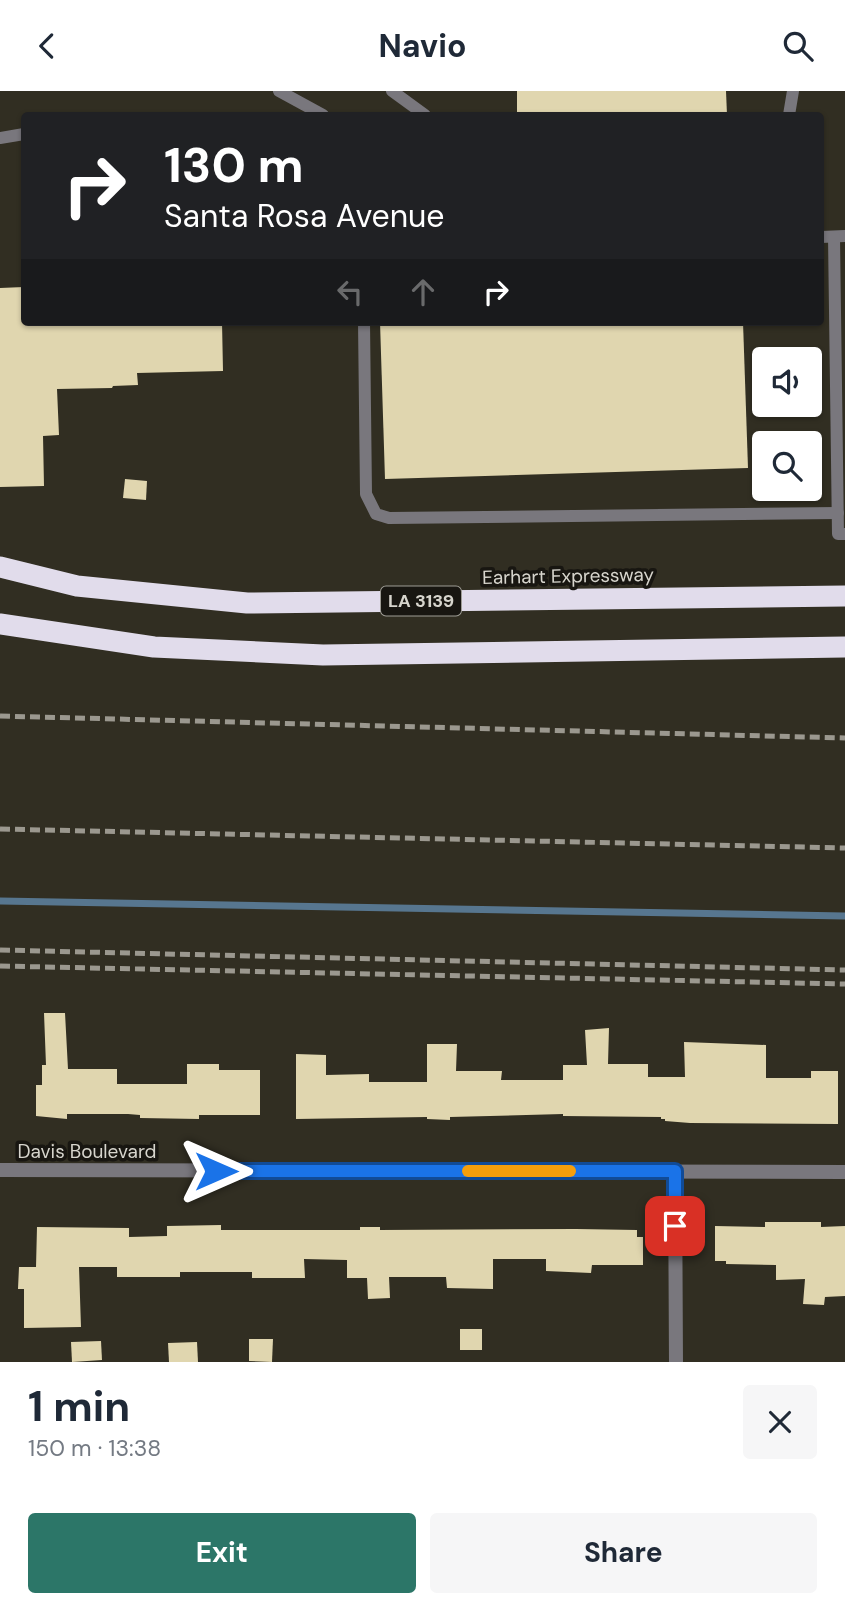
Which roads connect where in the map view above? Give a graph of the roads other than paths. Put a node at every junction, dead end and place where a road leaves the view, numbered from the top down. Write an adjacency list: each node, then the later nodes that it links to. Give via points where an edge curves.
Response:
1 (279, 91): 4 (lane)
2 (392, 91): 5 (lane)
3 (793, 91): 6 (lane)
4 (318, 112)
5 (421, 112)
6 (790, 112)
7 (21, 134): 8 (lane)
8 (0, 138)
9 (833, 237): 11 (lane)
10 (365, 326): 11 (lane, via 366,495 376,514)
11 (838, 513): 12 (lane, via 838,534)
12 (845, 534)
13 (0, 567): 14 (highway, Earhart Expressway / LA 3139, via 77,586 247,603)
14 (845, 596)
15 (0, 624): 16 (highway, via 154,647 323,655)
16 (845, 647)
17 (0, 1170): 18 (street, Davis Boulevard)
18 (675, 1171): 19 (street, Davis Boulevard); 20 (street)
19 (845, 1172)
20 (676, 1362)

